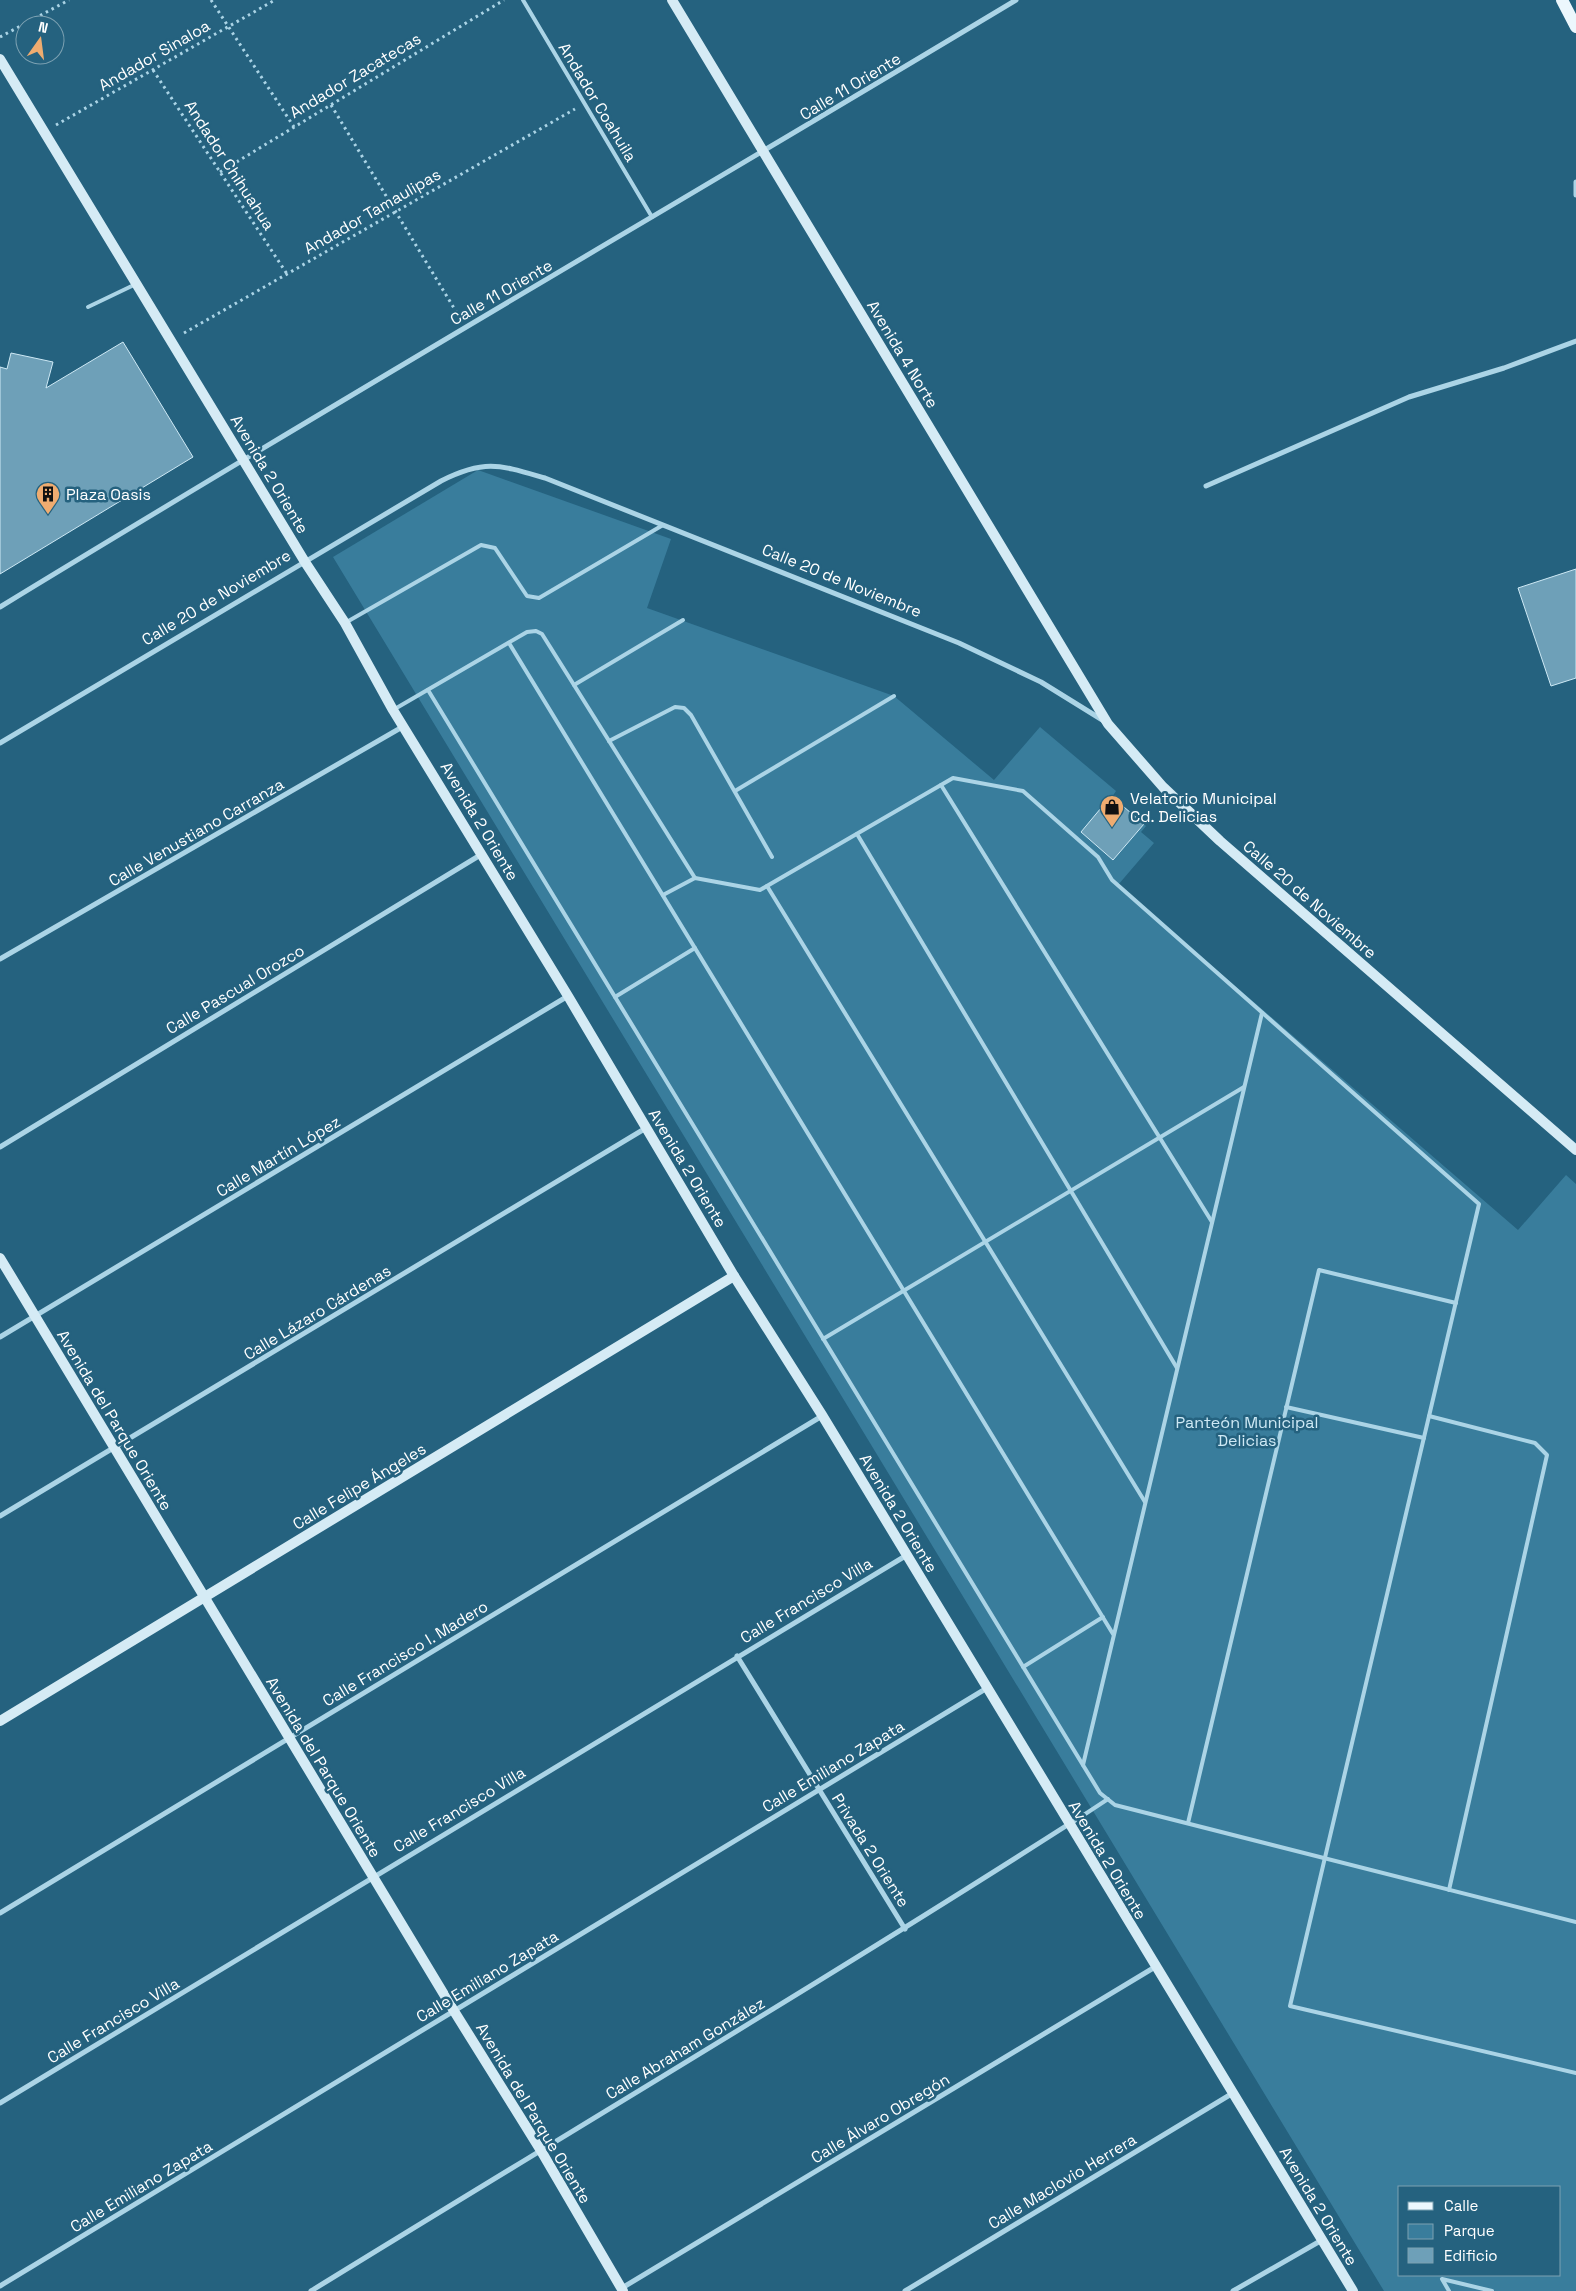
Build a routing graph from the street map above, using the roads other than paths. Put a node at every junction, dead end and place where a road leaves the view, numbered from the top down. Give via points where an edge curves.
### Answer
1 (523, 0) edge
2 (672, 0) edge
3 (1016, 0) edge
4 (1562, 0) edge
5 (1576, 27) edge
6 (0, 59) edge
7 (764, 152) junction
8 (1576, 182) edge
9 (1576, 195) edge
10 (652, 218) junction
11 (136, 284) junction
12 (88, 306) dead end
13 (1576, 341) edge
14 (242, 459) junction
15 (1206, 486) dead end
16 (662, 525) junction
17 (305, 562) junction
18 (0, 606) edge
19 (683, 620) dead end
20 (345, 623) junction
21 (509, 643) junction
22 (574, 684) junction
23 (428, 690) junction
24 (894, 696) dead end
25 (394, 710) junction
26 (1108, 724) junction
27 (404, 726) junction
28 (609, 741) junction
29 (0, 743) edge
30 (941, 785) junction
31 (735, 791) junction
32 (857, 834) junction
33 (482, 854) junction
34 (772, 857) dead end
35 (695, 878) junction
36 (766, 886) junction
37 (663, 895) junction
38 (695, 948) junction
39 (0, 959) edge
40 (568, 996) junction
41 (614, 997) junction
42 (1262, 1013) junction
43 (1244, 1087) junction
44 (646, 1128) junction
45 (1160, 1137) junction
46 (0, 1147) edge
47 (1576, 1150) edge
48 (1071, 1190) junction
49 (1212, 1222) junction
50 (985, 1242) junction
51 (0, 1258) edge
52 (734, 1276) junction
53 (904, 1290) junction
54 (1456, 1302) junction
55 (35, 1316) junction
56 (0, 1337) edge
57 (823, 1339) junction
58 (1177, 1368) junction
59 (1286, 1407) junction
60 (822, 1416) junction
61 (1429, 1416) junction
62 (1424, 1438) junction
63 (115, 1446) junction
64 (1145, 1502) junction
65 (0, 1516) edge
66 (907, 1555) junction
67 (204, 1598) junction
68 (1103, 1617) junction
69 (1113, 1634) junction
70 (737, 1656) junction
71 (1023, 1667) junction
72 (987, 1688) junction
73 (0, 1721) edge
74 (289, 1738) junction
75 (1083, 1765) junction
76 (818, 1789) junction
77 (1108, 1799) junction
78 (1070, 1824) junction
79 (1188, 1824) junction
80 (1325, 1858) junction
81 (372, 1877) junction
82 (1449, 1890) junction
83 (0, 1913) edge
84 (1576, 1922) edge
85 (905, 1929) junction
86 (1155, 1967) junction
87 (454, 2011) junction
88 (1576, 2073) edge
89 (1233, 2093) junction
90 (0, 2103) edge
91 (540, 2149) junction
92 (1322, 2240) junction
93 (0, 2286) edge
94 (620, 2290) edge
95 (311, 2291) edge
96 (905, 2291) edge
97 (1233, 2291) edge
98 (1353, 2291) edge
99 (1449, 2291) edge
100 (1492, 2291) edge

1 - 10 lane, Andador Coahuila
2 - 7 street, Avenida 4 Norte
3 - 7 street, Calle 11 Oriente
4 - 5 main road
6 - 11 street, Avenida 2 Oriente
7 - 10 street, Calle 11 Oriente
7 - 26 street, Avenida 4 Norte
8 - 9 street
10 - 14 street, Calle 11 Oriente
11 - 12 lane
11 - 14 street, Avenida 2 Oriente
13 - 15 street via 1504,368 1409,397
14 - 17 street, Avenida 2 Oriente
14 - 18 street, Calle 11 Oriente
16 - 17 street, Calle 20 de Noviembre via 545,478 490,465 475,466 441,481
16 - 20 lane via 539,598 527,596 495,548 481,545
16 - 26 street, Calle 20 de Noviembre via 959,643 1041,682
17 - 20 street, Avenida 2 Oriente
17 - 29 street, Calle 20 de Noviembre
19 - 22 lane
20 - 25 street, Avenida 2 Oriente
21 - 22 lane via 536,630 542,634
21 - 23 lane
21 - 37 lane
22 - 28 lane
23 - 25 lane
23 - 41 lane
24 - 31 lane
25 - 27 street, Avenida 2 Oriente
26 - 47 street, Calle 20 de Noviembre via 1163,787 1220,841
27 - 33 street, Avenida 2 Oriente
27 - 39 street, Calle Venustiano Carranza
28 - 31 lane via 674,706 684,708 691,714
28 - 35 lane
30 - 32 lane
30 - 42 lane via 953,778 1023,791 1098,857 1112,880
30 - 45 lane
31 - 34 lane
32 - 36 lane
32 - 48 lane
33 - 40 street, Avenida 2 Oriente
33 - 46 street, Calle Pascual Orozco
35 - 36 lane via 760,890
35 - 37 lane
36 - 50 lane
37 - 38 lane
38 - 41 lane
38 - 53 lane
40 - 44 street, Avenida 2 Oriente
40 - 55 street, Calle Martín López
41 - 57 lane
42 - 43 lane
42 - 54 lane via 1479,1204
43 - 45 lane
43 - 49 lane
44 - 52 street, Avenida 2 Oriente
44 - 63 street, Calle Lázaro Cárdenas
45 - 48 lane
45 - 49 lane
48 - 50 lane
48 - 58 lane
49 - 58 lane
50 - 53 lane
50 - 64 lane
51 - 55 street, Avenida del Parque Oriente
52 - 60 street, Avenida 2 Oriente
52 - 67 street, Calle Felipe Ángeles
53 - 57 lane
53 - 68 lane
54 - 59 lane via 1319,1270
54 - 61 lane
55 - 56 street, Calle Martín López
55 - 63 street, Avenida del Parque Oriente
57 - 71 lane
58 - 64 lane
59 - 62 lane
59 - 79 lane
60 - 66 street, Avenida 2 Oriente
60 - 74 street, Calle Francisco I. Madero
61 - 62 lane
61 - 82 lane via 1535,1443 1547,1455
62 - 80 lane
63 - 65 street, Calle Lázaro Cárdenas
63 - 67 street, Avenida del Parque Oriente
64 - 69 lane
66 - 70 street, Calle Francisco Villa
66 - 72 street, Avenida 2 Oriente
67 - 73 street, Calle Felipe Ángeles
67 - 74 street, Avenida del Parque Oriente
68 - 69 lane
68 - 71 lane
69 - 75 lane
70 - 76 street, Privada 2 Oriente
70 - 81 street, Calle Francisco Villa
71 - 75 lane
72 - 76 street, Calle Emiliano Zapata
72 - 78 street, Avenida 2 Oriente
74 - 81 street, Avenida del Parque Oriente
74 - 83 street, Calle Francisco I. Madero
75 - 77 lane via 1100,1793
76 - 85 street, Privada 2 Oriente
76 - 87 street, Calle Emiliano Zapata
77 - 78 lane
77 - 79 lane via 1115,1805
78 - 85 street, Calle Abraham González
78 - 86 street, Avenida 2 Oriente
79 - 80 lane
80 - 82 lane
80 - 88 lane via 1290,2006
81 - 87 street, Avenida del Parque Oriente
81 - 90 street, Calle Francisco Villa
82 - 84 lane
85 - 91 street, Calle Abraham González
86 - 89 street, Avenida 2 Oriente
86 - 94 street, Calle Álvaro Obregón
87 - 91 street, Avenida del Parque Oriente
87 - 93 street, Calle Emiliano Zapata
89 - 92 street, Avenida 2 Oriente
89 - 96 street, Calle Maclovio Herrera
91 - 94 street, Avenida del Parque Oriente
91 - 95 street, Calle Abraham González
92 - 97 street
92 - 98 street, Avenida 2 Oriente
99 - 100 lane via 1442,2279

